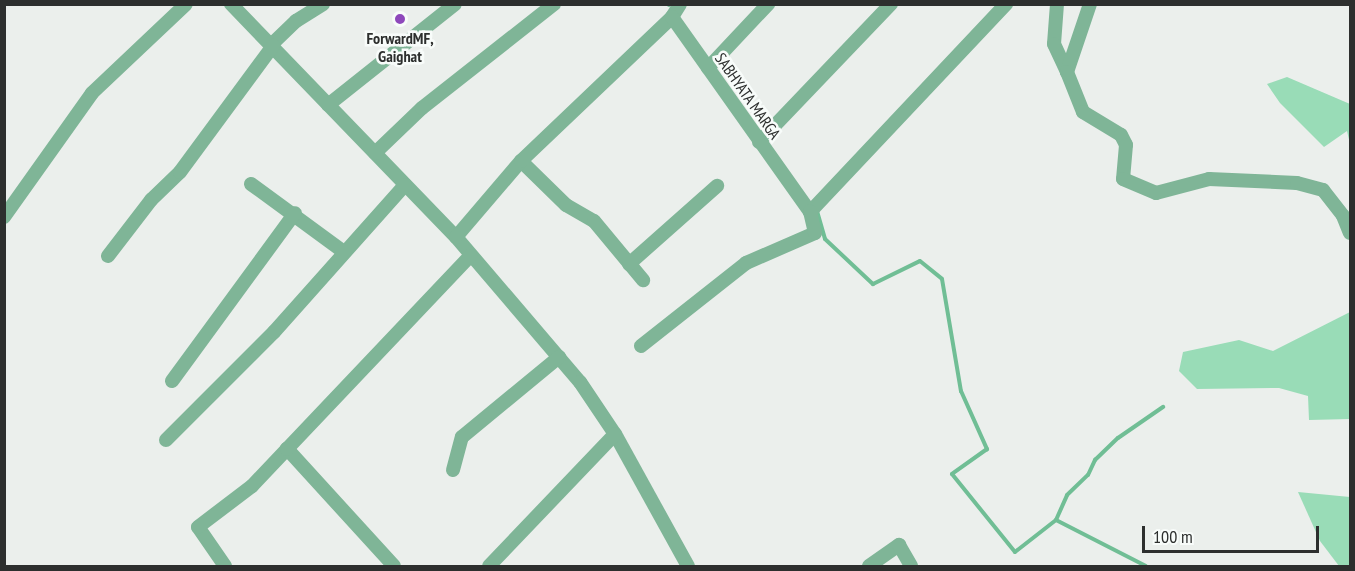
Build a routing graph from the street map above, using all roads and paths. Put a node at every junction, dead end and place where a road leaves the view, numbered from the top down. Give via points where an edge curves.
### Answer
1 (186, 4) edge
2 (231, 4) edge
3 (323, 4) edge
4 (455, 4) edge
5 (554, 4) edge
6 (680, 4) edge
7 (768, 4) edge
8 (891, 4) edge
9 (1006, 4) edge
10 (1057, 4) edge
11 (1090, 4) edge
12 (672, 17) junction
13 (272, 45) junction
14 (708, 68) junction
15 (1067, 72) junction
16 (328, 105) junction
17 (759, 142) junction
18 (375, 153) junction
19 (521, 161) junction
20 (251, 184) dead end
21 (405, 185) junction
22 (717, 186) dead end
23 (810, 212) junction
24 (295, 213) junction
25 (4, 217) edge
26 (1350, 233) edge
27 (456, 237) junction
28 (344, 252) junction
29 (108, 256) dead end
30 (470, 256) junction
31 (629, 264) junction
32 (643, 280) dead end
33 (641, 346) dead end
34 (559, 357) junction
35 (171, 381) dead end
36 (615, 434) junction
37 (166, 440) dead end
38 (287, 449) junction
39 (453, 470) dead end
40 (225, 567) edge
41 (394, 567) edge
42 (489, 567) edge
43 (688, 567) edge
44 (869, 567) edge
45 (911, 567) edge

1 - 25 street via 92,93
2 - 13 street
3 - 13 street via 296,21
4 - 16 street
5 - 18 street via 422,108
6 - 12 street
7 - 14 street
8 - 17 street
9 - 23 street
10 - 15 street via 1054,44
11 - 15 street
12 - 14 street, SABHYATA MARGA
12 - 19 street
13 - 16 street
13 - 29 street via 180,172 151,200
14 - 17 street, SABHYATA MARGA
15 - 26 street via 1083,112 1121,135 1126,145 1123,179 1156,194 1209,179 1297,183 1323,190 1343,216
16 - 18 street
17 - 23 street, SABHYATA MARGA
18 - 21 street
19 - 27 street
19 - 31 street via 566,205 594,221
20 - 24 street
21 - 27 street
21 - 28 street
22 - 31 street
23 - 33 street via 815,233 746,263
24 - 28 street
24 - 35 street
27 - 30 street
28 - 37 street via 274,332
30 - 34 street
30 - 38 street
31 - 32 street
34 - 36 street
34 - 39 street via 462,437
36 - 42 street
36 - 43 street
38 - 40 street via 252,486 198,527
38 - 41 street
44 - 45 street via 899,545

